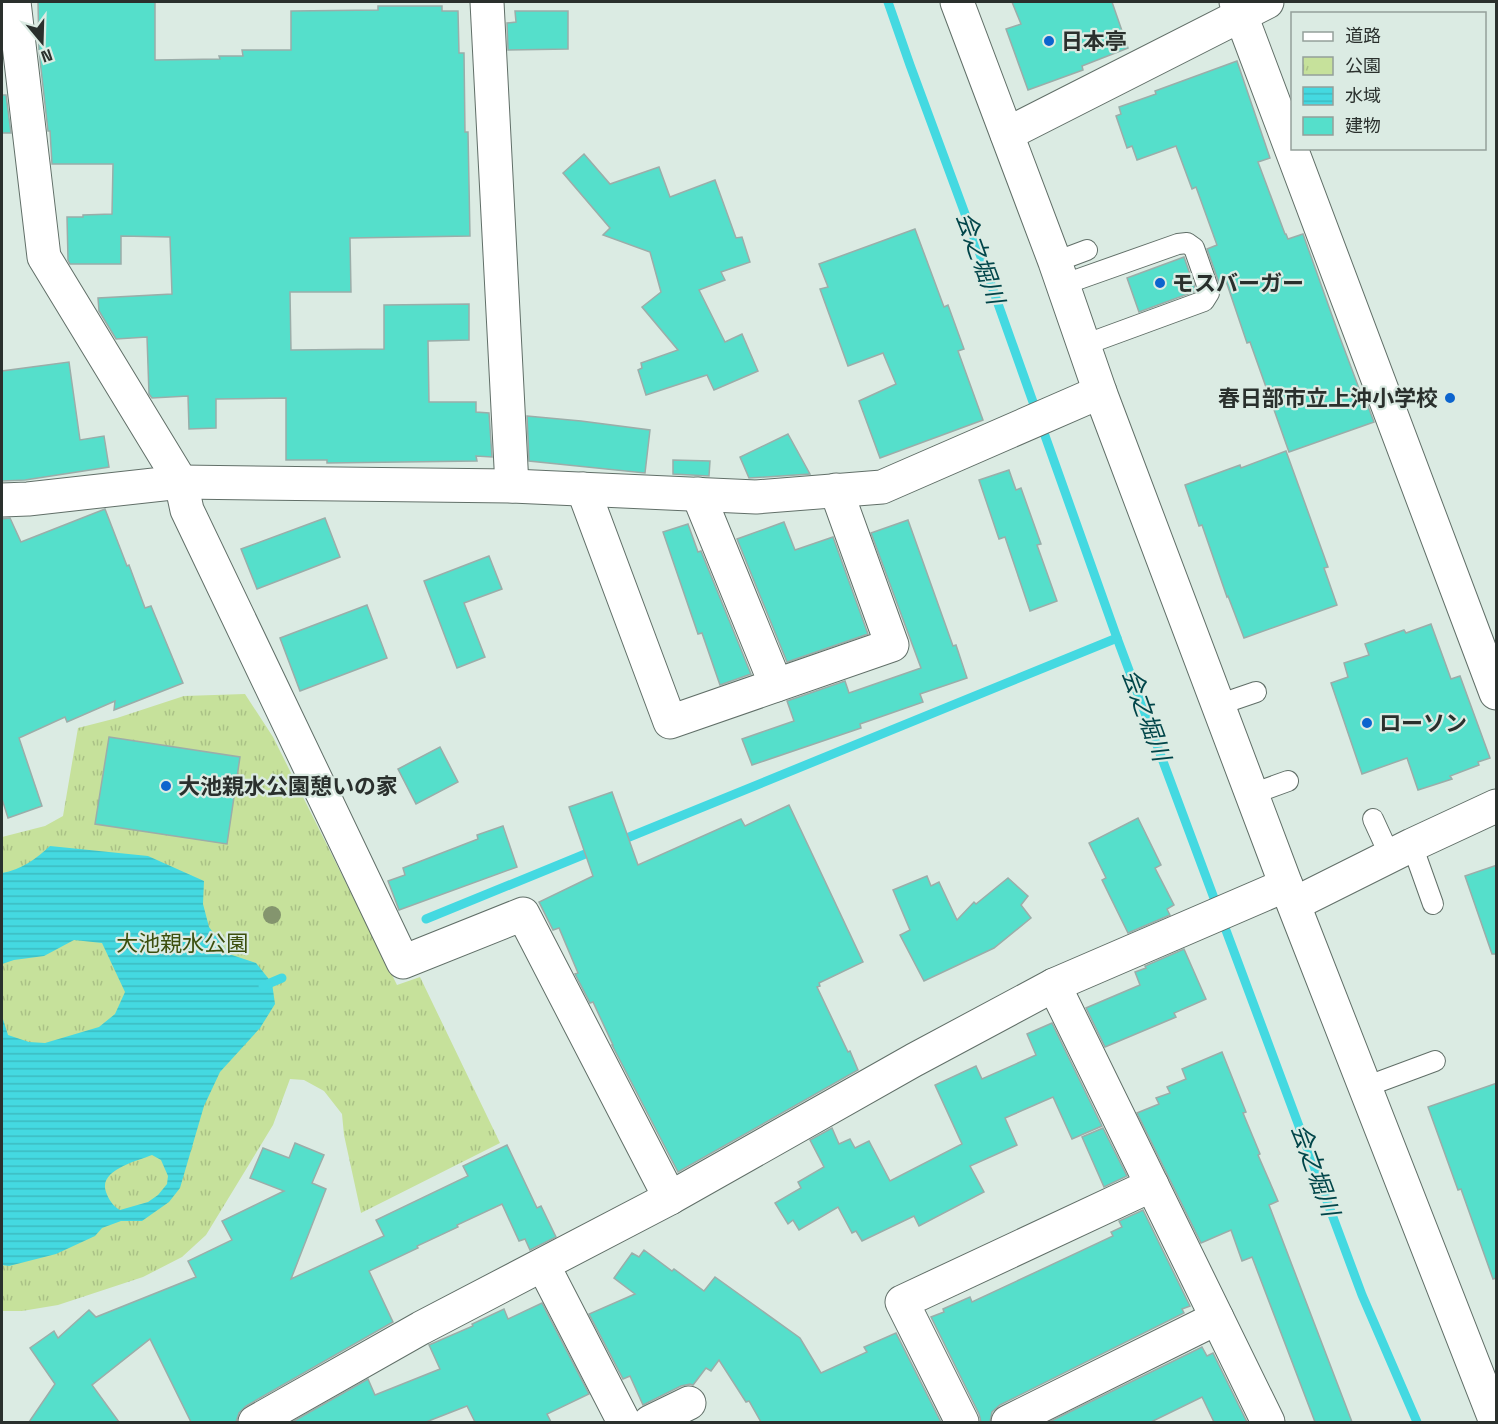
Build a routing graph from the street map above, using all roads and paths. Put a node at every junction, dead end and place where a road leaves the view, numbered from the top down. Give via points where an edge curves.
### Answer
1 (14, 2) edge
2 (487, 2) edge
3 (957, 2) edge
4 (1248, 6) edge
5 (1291, 125) edge
6 (1007, 134) junction
7 (1300, 150) edge
8 (1087, 250) dead end
9 (1059, 273) junction
10 (1084, 345) junction
11 (1101, 392) junction
12 (181, 482) junction
13 (512, 486) junction
14 (583, 489) junction
15 (836, 490) junction
16 (698, 494) junction
17 (2, 500) edge
18 (776, 685) junction
19 (1256, 692) dead end
20 (1497, 693) edge
21 (1218, 705) junction
22 (1288, 781) dead end
23 (1252, 794) junction
24 (1497, 806) edge
25 (1373, 819) dead end
26 (1401, 850) junction
27 (1290, 894) junction
28 (1433, 903) dead end
29 (1054, 985) junction
30 (1435, 1061) dead end
31 (1365, 1087) junction
32 (1152, 1185) junction
33 (670, 1198) junction
34 (543, 1264) junction
35 (1217, 1318) junction
36 (689, 1404) dead end
37 (255, 1422) edge
38 (624, 1422) edge
39 (650, 1422) edge
40 (962, 1422) edge
41 (1008, 1422) edge
42 (1268, 1422) edge
43 (1496, 1422) edge

1 - 12 street via 44,257
2 - 13 street
3 - 6 street
4 - 5 street
4 - 6 street
6 - 9 street
7 - 20 street
8 - 9 lane
9 - 10 street
9 - 10 lane via 1187,243 1194,248 1208,288 1204,301
10 - 11 street
11 - 15 street via 882,487
11 - 21 street
12 - 13 street
12 - 17 street
12 - 33 street via 187,510 403,962 523,914
13 - 14 street
14 - 16 street
14 - 18 street via 670,722
15 - 16 street via 756,496
15 - 18 street via 892,645
16 - 18 street
19 - 21 lane
21 - 23 street
22 - 23 lane
23 - 27 street
24 - 26 street
25 - 26 lane
26 - 27 street
26 - 28 lane
27 - 29 street via 1252,900
27 - 31 street
29 - 32 street
29 - 33 street
30 - 31 lane
31 - 43 street
32 - 35 street
32 - 40 street via 903,1302
33 - 34 street
34 - 37 street
34 - 38 street
35 - 41 street
35 - 42 street
36 - 39 street

